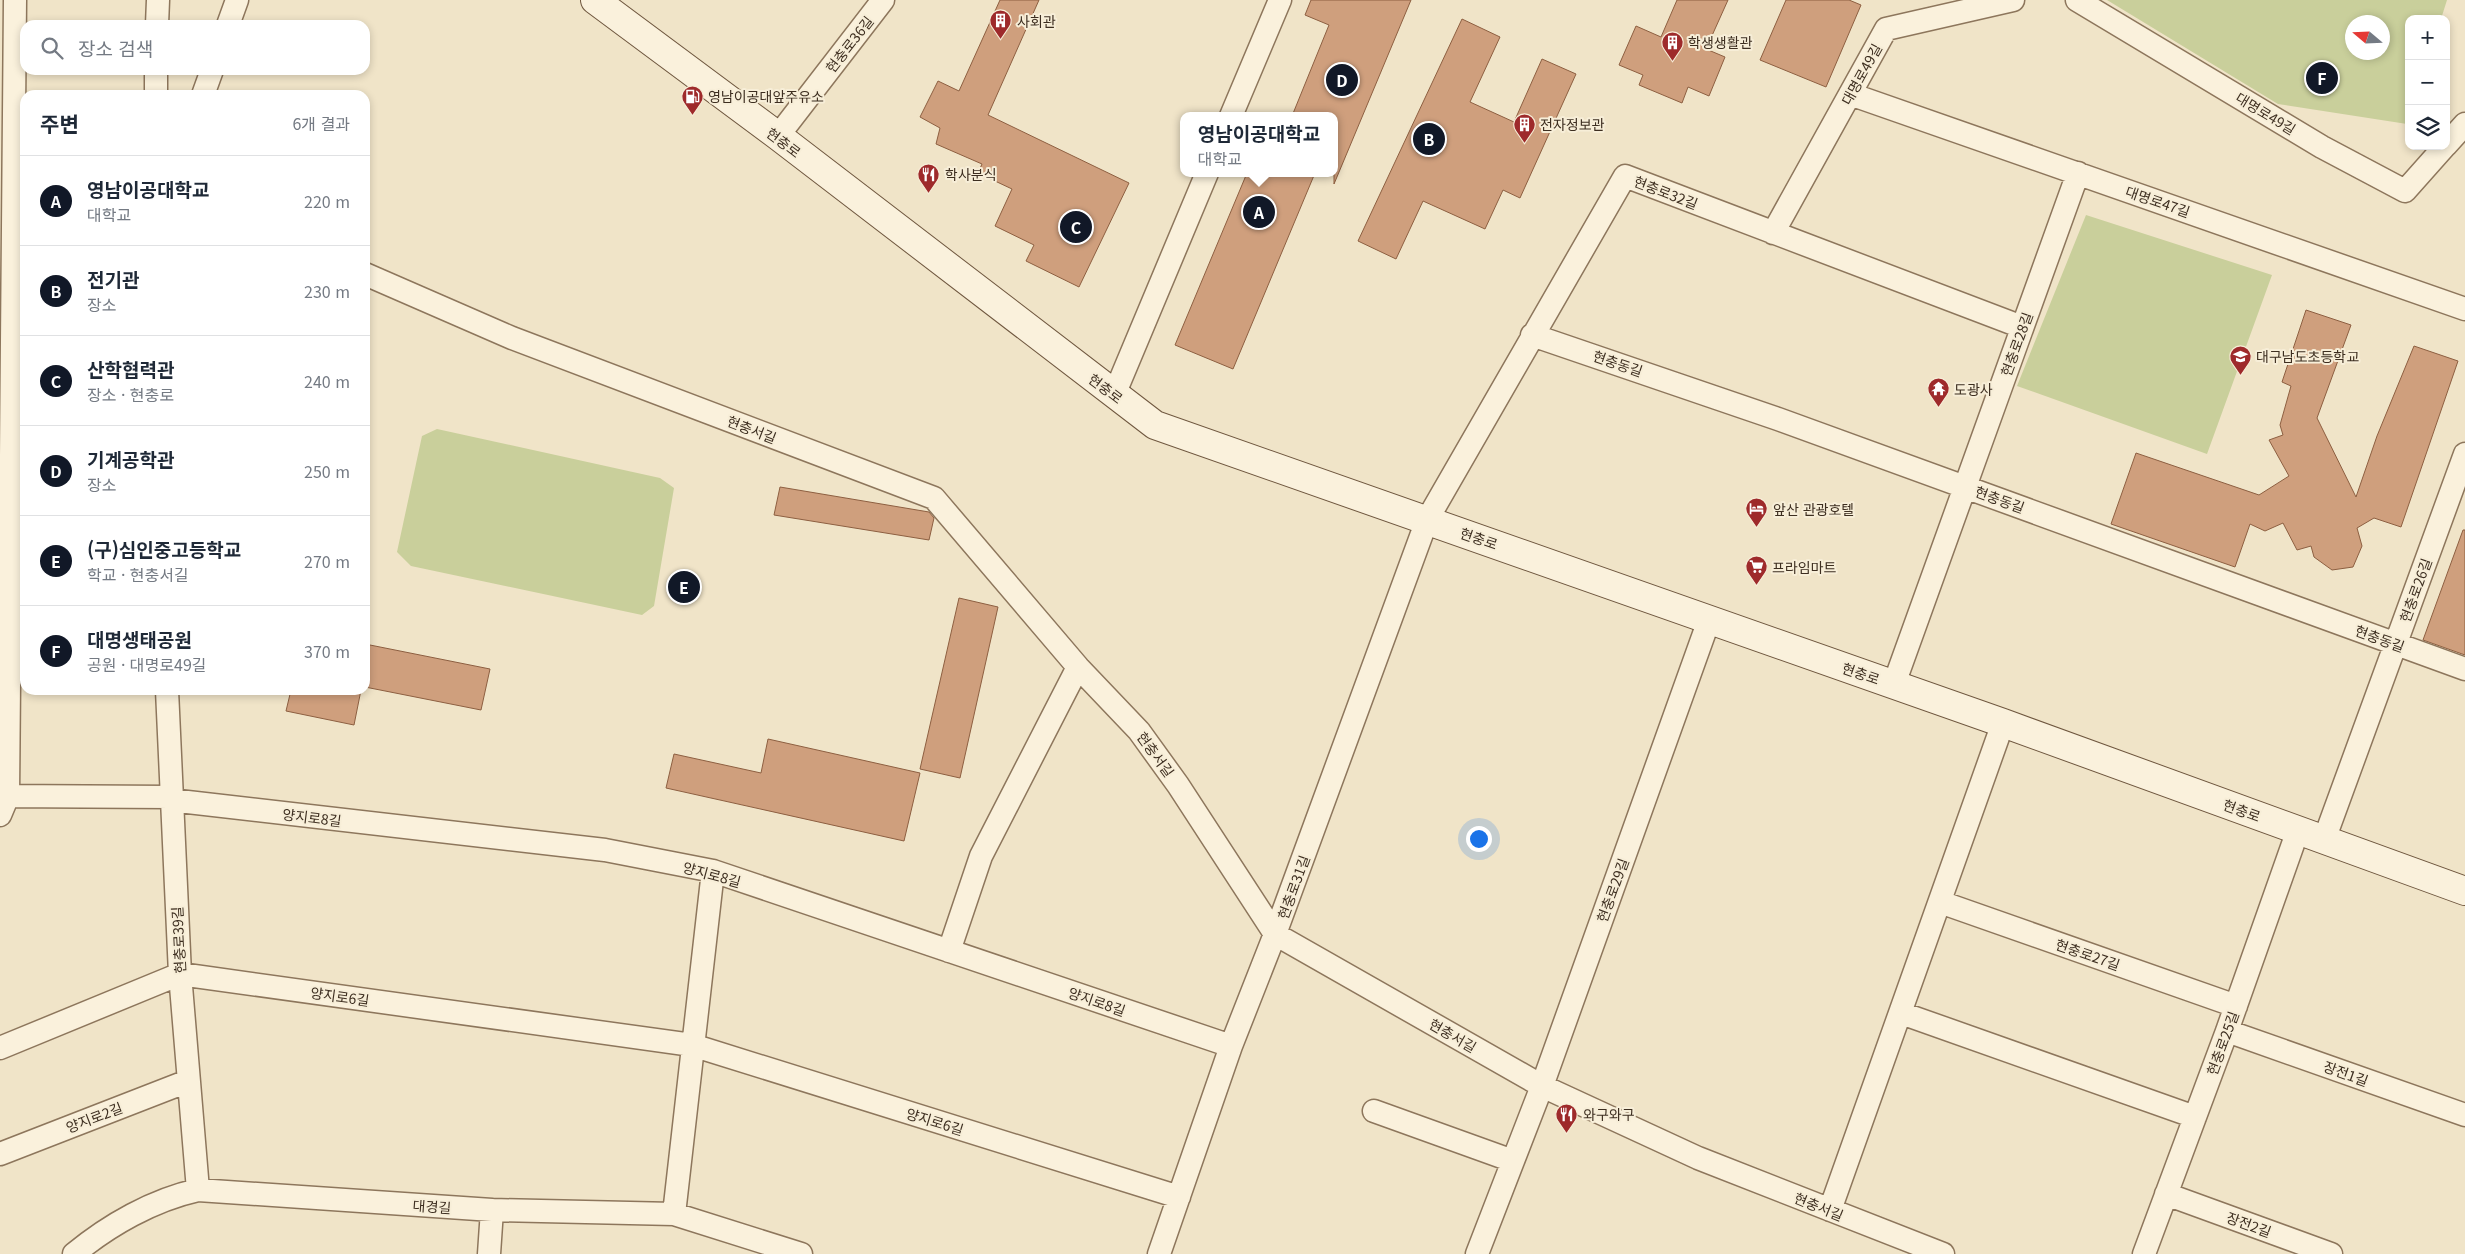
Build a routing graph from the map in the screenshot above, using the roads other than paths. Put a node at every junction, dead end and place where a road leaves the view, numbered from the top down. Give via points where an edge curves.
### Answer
1 (15, 0) edge
2 (158, 0) edge
3 (237, 0) edge
4 (595, 0) edge
5 (883, 0) edge
6 (1280, 0) edge
7 (2013, 0) edge
8 (2077, 0) edge
9 (157, 20) edge
10 (230, 20) edge
11 (156, 75) edge
12 (210, 75) edge
13 (156, 90) edge
14 (205, 90) edge
15 (1850, 94) junction
16 (1234, 112) edge
17 (2465, 124) edge
18 (778, 136) junction
19 (2450, 141) edge
20 (2442, 150) edge
21 (2078, 173) junction
22 (1205, 177) edge
23 (13, 224) edge
24 (1773, 233) junction
25 (370, 276) edge
26 (2465, 309) edge
27 (2022, 327) junction
28 (1532, 335) junction
29 (1114, 395) junction
30 (2465, 454) edge
31 (1964, 486) junction
32 (1427, 520) junction
33 (12, 583) edge
34 (1709, 620) junction
35 (2396, 644) junction
36 (1078, 667) junction
37 (2465, 669) edge
38 (1894, 684) junction
39 (167, 695) edge
40 (2003, 723) junction
41 (170, 799) junction
42 (3, 802) edge
43 (2298, 830) junction
44 (2324, 840) junction
45 (713, 871) junction
46 (2465, 890) edge
47 (1940, 902) junction
48 (1275, 934) junction
49 (950, 951) junction
50 (180, 974) junction
51 (2236, 1006) junction
52 (1901, 1013) junction
53 (2228, 1031) junction
54 (692, 1045) junction
55 (1232, 1046) junction
56 (0, 1048) edge
57 (188, 1081) junction
58 (1542, 1086) junction
59 (1374, 1111) dead end
60 (2465, 1116) edge
61 (2195, 1117) junction
62 (0, 1154) edge
63 (1513, 1161) junction
64 (198, 1190) junction
65 (2166, 1194) junction
66 (1179, 1197) junction
67 (492, 1210) junction
68 (1830, 1210) junction
69 (674, 1214) junction
70 (74, 1254) edge
71 (489, 1254) edge
72 (801, 1254) edge
73 (1159, 1254) edge
74 (1477, 1254) edge
75 (1943, 1254) edge
76 (2144, 1254) edge
77 (2331, 1254) edge

1 - 23 street
2 - 9 street
3 - 10 street
4 - 18 main road, 현충로
5 - 18 street, 현충로36길
6 - 16 street
7 - 15 street, 대명로49길 via 1886,29
8 - 20 street, 대명로49길 via 2322,147 2406,191
11 - 13 street
12 - 14 street
15 - 21 street, 대명로47길
15 - 24 street, 대명로49길
17 - 19 street, 대명로49길
18 - 29 main road, 현충로
21 - 26 street, 대명로47길
21 - 27 street, 현충로28길
22 - 29 street
23 - 33 street
24 - 27 street, 현충로32길
24 - 28 street, 현충로32길 via 1624,176
25 - 36 street, 현충서길 via 512,338 934,498
27 - 31 street, 현충로28길
28 - 31 street, 현충동길 via 1778,418
28 - 32 street, 현충로32길
29 - 32 main road, 현충로 via 1155,425
30 - 35 street, 현충로26길
31 - 35 street, 현충동길
31 - 38 street, 현충로28길
32 - 34 main road, 현충로
32 - 48 street, 현충로31길
33 - 42 street
34 - 38 main road, 현충로
34 - 58 street, 현충로29길
35 - 37 street, 현충동길
35 - 44 street, 현충로26길
36 - 48 street, 현충서길 via 1139,731 1178,784
36 - 49 street via 981,856
38 - 40 main road, 현충로
39 - 41 street, 현충로39길
40 - 43 main road, 현충로
40 - 47 street
41 - 42 street, 양지로8길
41 - 45 street, 양지로8길 via 605,850
41 - 50 street, 현충로39길
43 - 44 main road, 현충로
43 - 51 street, 현충로25길
44 - 46 main road, 현충로
45 - 49 street, 양지로8길
45 - 54 street
47 - 51 street, 현충로27길
47 - 52 street
48 - 55 street, 현충로31길
48 - 58 street, 현충서길
49 - 55 street, 양지로8길
50 - 54 street, 양지로6길
50 - 56 street
50 - 57 street, 현충로39길
51 - 53 street, 현충로25길
52 - 61 street
52 - 68 street
53 - 60 street, 장전1길
53 - 61 street, 현충로25길
54 - 66 street, 양지로6길
54 - 69 street
55 - 66 street, 현충로31길
57 - 62 street, 양지로2길
57 - 64 street, 현충로39길
58 - 63 street, 현충로29길
58 - 68 street, 현충서길 via 1698,1158
59 - 63 street
61 - 65 street, 현충로25길
63 - 74 street, 현충로29길
64 - 67 street, 대경길
64 - 70 street, 대경길 via 180,1194 135,1214 95,1237
65 - 76 street, 현충로25길
65 - 77 street, 장전2길
66 - 73 street, 현충로31길
67 - 69 street, 대경길
67 - 71 street
68 - 75 street, 현충서길
69 - 72 street, 대경길

